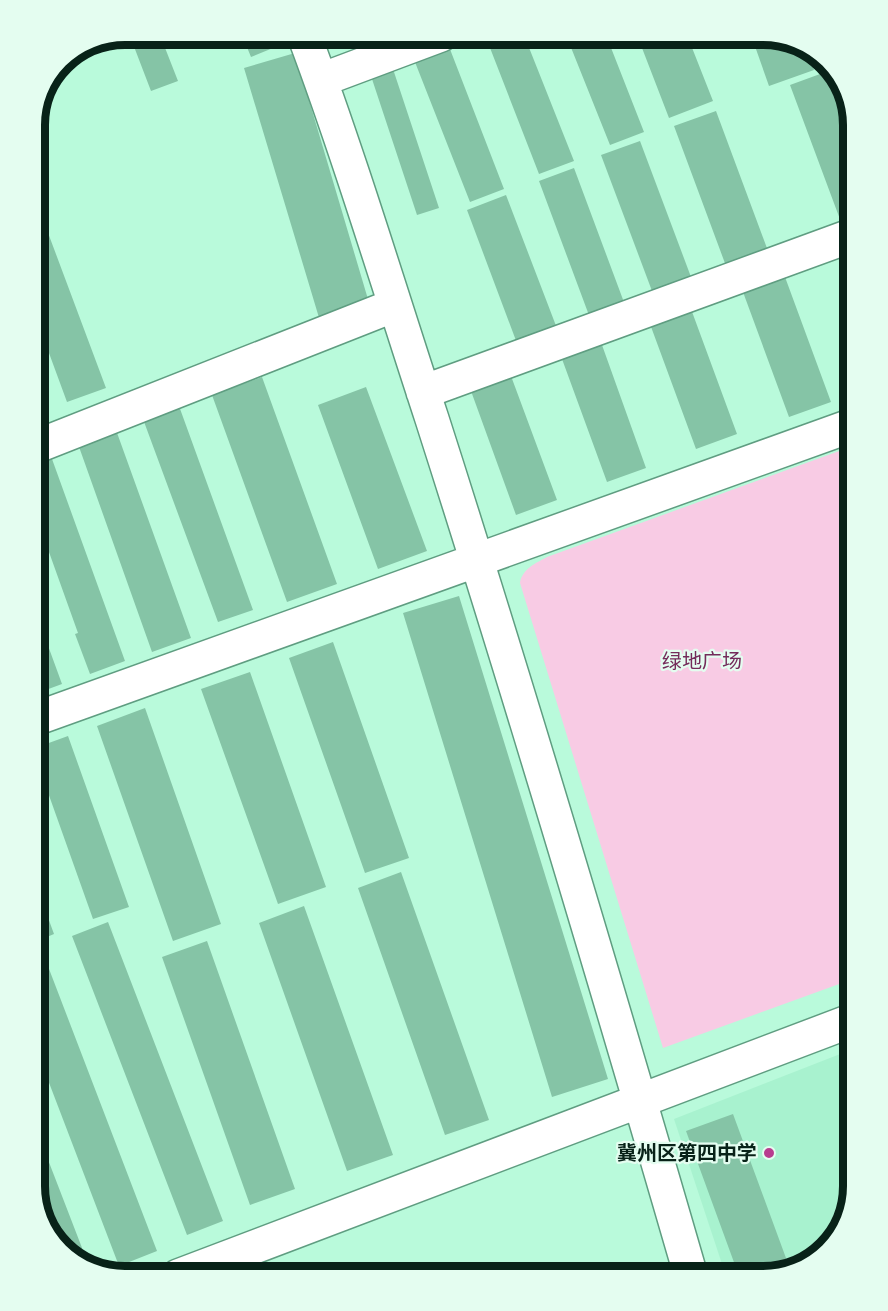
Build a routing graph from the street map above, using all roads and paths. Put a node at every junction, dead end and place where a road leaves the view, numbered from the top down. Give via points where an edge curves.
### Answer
1 (308, 45) edge
2 (414, 45) edge
3 (321, 80) junction
4 (843, 239) edge
5 (395, 304) junction
6 (423, 392) junction
7 (843, 428) edge
8 (45, 443) edge
9 (477, 561) junction
10 (45, 715) edge
11 (843, 1024) edge
12 (640, 1100) junction
13 (203, 1266) edge
14 (688, 1266) edge

1 - 3 street
2 - 3 street
3 - 5 street
4 - 6 street
5 - 6 street
5 - 8 street
6 - 9 street
7 - 9 street
9 - 10 street
9 - 12 street
11 - 12 street
12 - 13 street
12 - 14 street

